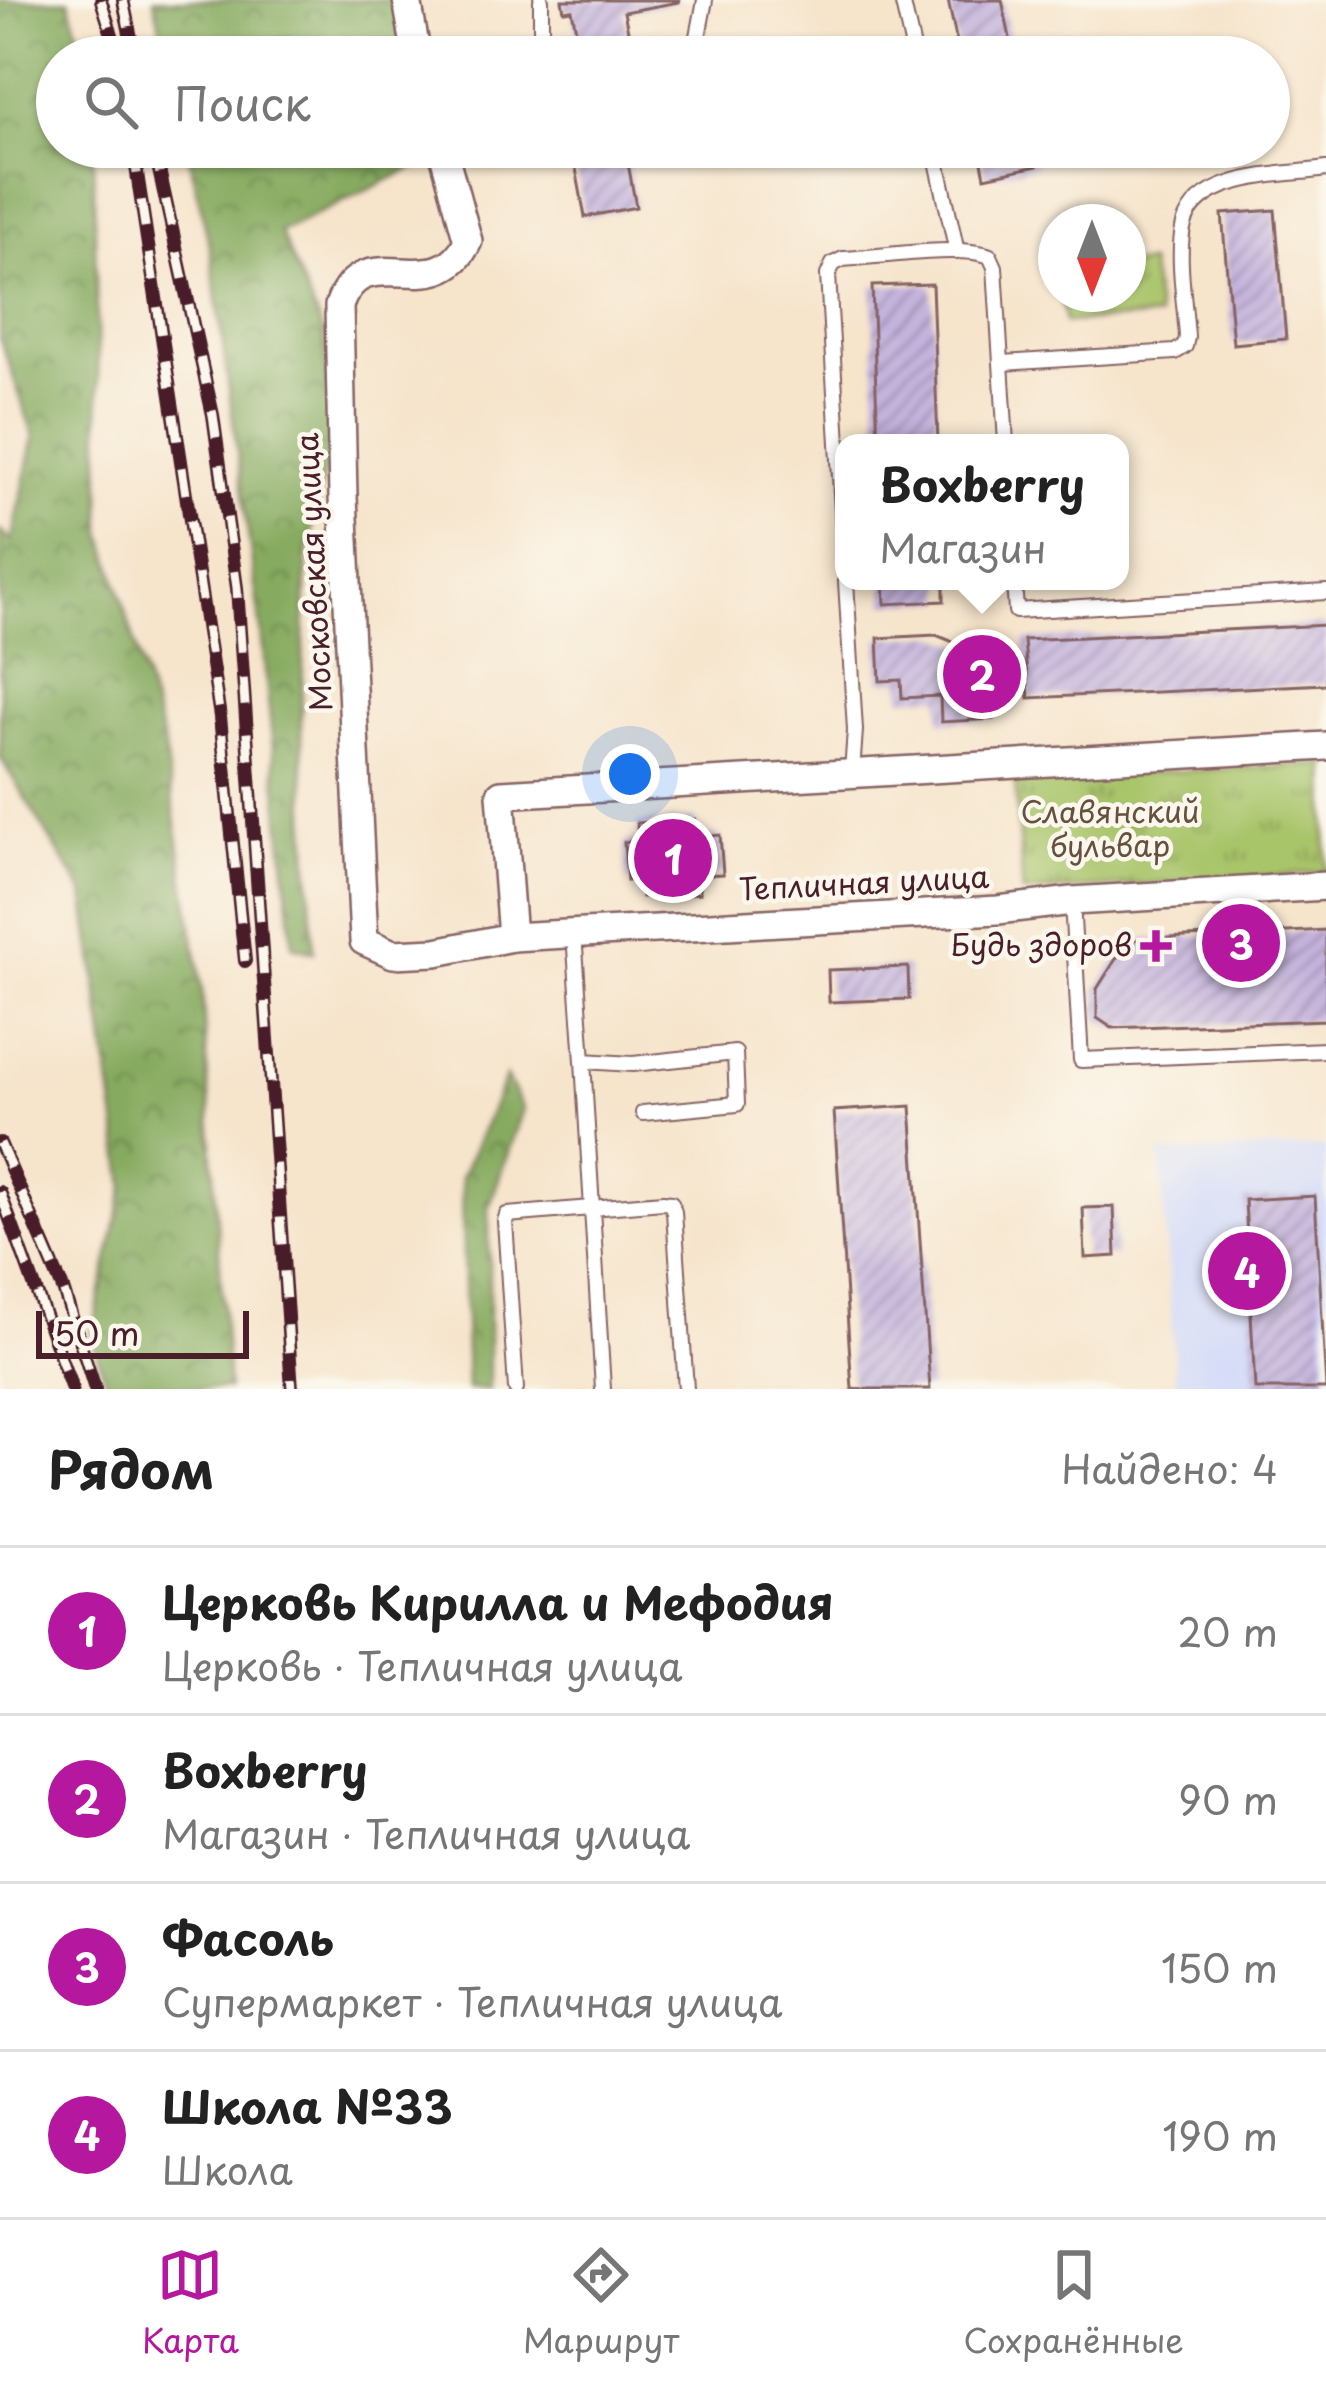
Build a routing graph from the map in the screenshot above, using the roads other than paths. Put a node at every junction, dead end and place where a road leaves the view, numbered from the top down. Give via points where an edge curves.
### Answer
1 (406, 0) edge
2 (541, 0) edge
3 (705, 0) edge
4 (902, 0) edge
5 (413, 36) edge
6 (541, 36) edge
7 (698, 36) edge
8 (910, 36) edge
9 (448, 168) edge
10 (939, 168) edge
11 (1326, 169) edge
12 (957, 252) junction
13 (1002, 363) junction
14 (837, 434) edge
15 (1006, 434) edge
16 (847, 590) edge
17 (1015, 590) edge
18 (1326, 592) edge
19 (1326, 746) edge
20 (852, 773) junction
21 (1326, 886) edge
22 (1072, 901) junction
23 (574, 934) junction
24 (512, 937) junction
25 (1326, 1050) edge
26 (583, 1061) junction
27 (643, 1113) dead end
28 (592, 1207) junction
29 (516, 1389) edge
30 (603, 1389) edge
31 (686, 1389) edge

1 - 5 street
2 - 6 lane
3 - 7 lane
4 - 8 lane
9 - 24 street, Московская улица via 467,241 459,260 440,271 360,275 338,307 364,941 393,953 436,952
10 - 12 lane
11 - 13 lane via 1221,185 1199,200 1183,226 1187,337 1175,352
12 - 13 lane via 990,256 995,267
12 - 14 lane via 833,264
13 - 15 lane
16 - 20 lane
17 - 18 lane via 1016,611
19 - 20 street
20 - 24 street via 501,794
21 - 22 street, Тепличная улица
22 - 23 street, Тепличная улица
22 - 25 lane via 1081,1060
23 - 24 street, Тепличная улица
23 - 26 lane
26 - 27 lane via 735,1053 737,1104
26 - 28 lane
28 - 29 lane via 507,1215
28 - 30 lane
28 - 31 lane via 670,1203

